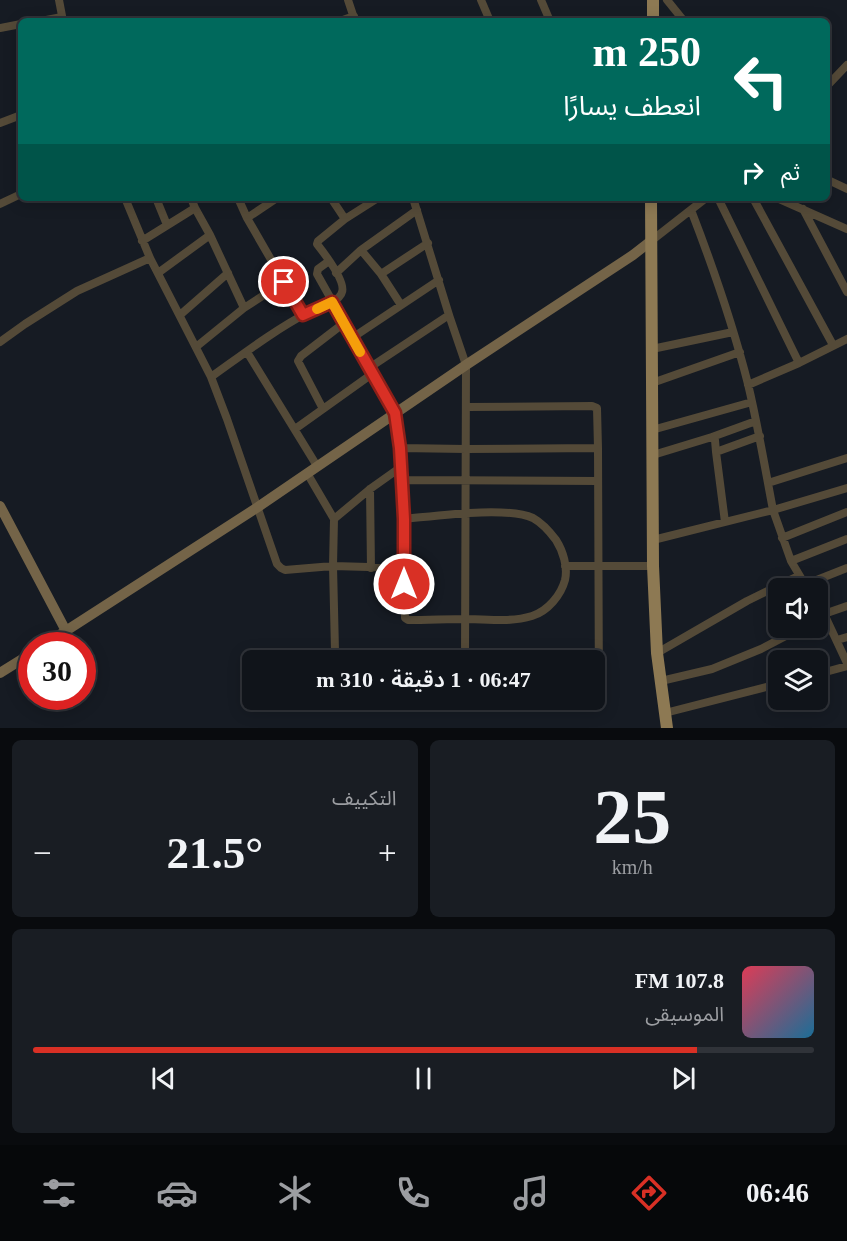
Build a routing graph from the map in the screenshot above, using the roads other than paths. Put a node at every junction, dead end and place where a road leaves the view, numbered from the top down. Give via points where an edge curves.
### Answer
1 (59, 0) edge
2 (348, 0) edge
3 (481, 0) edge
4 (541, 0) edge
5 (653, 0) edge
6 (667, 0) edge
7 (62, 18) edge
8 (354, 18) edge
9 (489, 18) edge
10 (549, 18) edge
11 (652, 18) edge
12 (682, 18) edge
13 (18, 25) edge
14 (0, 28) edge
15 (847, 65) edge
16 (830, 83) edge
17 (18, 116) edge
18 (0, 123) edge
19 (830, 181) edge
20 (847, 189) edge
21 (18, 195) edge
22 (126, 201) edge
23 (157, 201) edge
24 (192, 201) edge
25 (239, 201) edge
26 (272, 201) edge
27 (333, 201) edge
28 (370, 201) edge
29 (414, 201) edge
30 (651, 201) edge
31 (702, 201) edge
32 (719, 201) edge
33 (755, 201) edge
34 (784, 201) edge
35 (0, 204) edge
36 (195, 208) junction
37 (803, 209) junction
38 (417, 210) junction
39 (691, 210) junction
40 (247, 218) junction
41 (345, 219) junction
42 (167, 225) junction
43 (847, 230) edge
44 (210, 235) junction
45 (142, 241) junction
46 (651, 241) junction
47 (428, 243) junction
48 (361, 250) junction
49 (150, 258) junction
50 (329, 261) junction
51 (158, 273) junction
52 (228, 273) junction
53 (336, 273) junction
54 (381, 274) junction
55 (439, 279) junction
56 (284, 282) junction
57 (847, 292) edge
58 (332, 302) junction
59 (401, 305) junction
60 (244, 308) junction
61 (180, 315) junction
62 (303, 315) junction
63 (449, 315) junction
64 (344, 323) junction
65 (734, 332) junction
66 (352, 338) junction
67 (847, 339) edge
68 (0, 342) edge
69 (833, 345) junction
70 (196, 347) junction
71 (652, 348) junction
72 (247, 352) junction
73 (740, 352) junction
74 (799, 363) junction
75 (466, 365) junction
76 (371, 371) junction
77 (211, 377) junction
78 (652, 383) junction
79 (748, 385) junction
80 (752, 402) junction
81 (466, 407) junction
82 (323, 409) junction
83 (395, 413) junction
84 (756, 421) junction
85 (295, 429) junction
86 (652, 430) junction
87 (760, 436) junction
88 (711, 437) junction
89 (400, 448) junction
90 (598, 448) junction
91 (466, 449) junction
92 (716, 452) junction
93 (652, 455) junction
94 (847, 458) edge
95 (317, 466) junction
96 (401, 467) junction
97 (307, 473) junction
98 (402, 480) junction
99 (465, 481) junction
100 (598, 481) junction
101 (768, 483) junction
102 (847, 488) edge
103 (370, 489) junction
104 (0, 506) edge
105 (258, 507) junction
106 (773, 510) junction
107 (847, 512) edge
108 (466, 514) junction
109 (334, 519) junction
110 (404, 519) junction
111 (725, 522) junction
112 (782, 538) junction
113 (847, 539) edge
114 (653, 540) junction
115 (790, 561) junction
116 (598, 565) junction
117 (333, 566) junction
118 (565, 566) junction
119 (653, 566) junction
120 (371, 568) junction
121 (404, 568) junction
122 (847, 568) edge
123 (798, 576) joint
124 (824, 578) edge
125 (847, 606) edge
126 (828, 614) edge
127 (465, 619) junction
128 (828, 626) edge
129 (66, 631) joint
130 (847, 637) edge
131 (782, 638) edge
132 (837, 640) junction
133 (335, 650) edge
134 (465, 650) edge
135 (599, 650) edge
136 (657, 652) junction
137 (18, 662) edge
138 (847, 665) edge
139 (828, 671) edge
140 (0, 673) edge
141 (661, 681) junction
142 (768, 687) edge
143 (665, 713) junction
144 (667, 728) edge

1 - 7 street
2 - 8 street
3 - 9 street
4 - 10 street
5 - 11 main road
6 - 12 street
13 - 14 street
15 - 16 street
17 - 18 street
19 - 20 street
21 - 35 street
22 - 45 street
23 - 42 street
24 - 36 street
25 - 40 street
26 - 40 street
27 - 41 street
28 - 41 street
29 - 38 street
30 - 46 main road
31 - 39 street
32 - 74 street
33 - 69 street
34 - 37 street
36 - 42 street
36 - 44 street
37 - 43 street
37 - 57 street
38 - 47 street
38 - 48 street
39 - 46 street
39 - 65 street
40 - 56 street
41 - 50 street via 318,241
42 - 45 street
44 - 51 street
44 - 52 street
45 - 49 street
46 - 71 main road
46 - 75 street
47 - 54 street
47 - 55 street
48 - 53 street
48 - 54 street
49 - 51 street
49 - 68 street via 77,291
50 - 53 street
50 - 58 street via 316,272
51 - 61 street
52 - 60 street
52 - 61 street
53 - 58 street via 343,290
54 - 59 street
55 - 59 street
55 - 63 street
56 - 60 street
56 - 62 street
58 - 62 street
58 - 64 street
59 - 66 street
60 - 70 street
61 - 70 street
62 - 72 street
63 - 75 street
63 - 76 street
64 - 66 street
64 - 82 street via 298,361
65 - 71 street
65 - 73 street
66 - 76 street
67 - 69 street
69 - 74 street
70 - 77 street
71 - 78 main road
72 - 77 street
72 - 85 street
73 - 78 street
73 - 79 street
74 - 79 street
75 - 81 street
75 - 83 street
76 - 82 street
76 - 83 street
77 - 105 street
78 - 86 main road
79 - 80 street
80 - 84 street
80 - 86 street
81 - 90 street via 595,406
81 - 91 street
82 - 85 street
83 - 89 street
83 - 95 street
84 - 87 street
84 - 88 street
85 - 95 street
86 - 93 main road
87 - 92 street
87 - 101 street
88 - 92 street
88 - 93 street
89 - 91 street
89 - 96 street
90 - 91 street
90 - 100 street
91 - 99 street
92 - 111 street
93 - 114 main road
94 - 101 street
95 - 97 street
96 - 98 street
96 - 103 street
97 - 105 street
97 - 109 street
98 - 99 street
98 - 110 street
99 - 100 street
99 - 108 street
100 - 116 street
101 - 106 street
102 - 106 street
103 - 109 street
103 - 120 street
104 - 129 street
105 - 117 street via 274,558 281,568
105 - 129 street
106 - 111 street
106 - 112 street
107 - 112 street
108 - 110 street
108 - 118 street via 520,514 534,519 561,547
108 - 127 street
109 - 117 street
110 - 121 street
111 - 114 street
112 - 115 street
113 - 115 street
114 - 119 main road
115 - 123 street
116 - 118 street
116 - 119 street
116 - 135 street
117 - 120 street
117 - 133 street
118 - 127 street via 558,596 534,616
119 - 136 main road
120 - 121 street
121 - 127 street via 406,619
122 - 124 street
123 - 136 street
125 - 126 street
127 - 134 street
128 - 132 street
130 - 132 street
131 - 141 street via 712,669
132 - 138 street
136 - 141 main road
137 - 140 street
138 - 139 street
141 - 143 main road
142 - 143 street
143 - 144 main road

